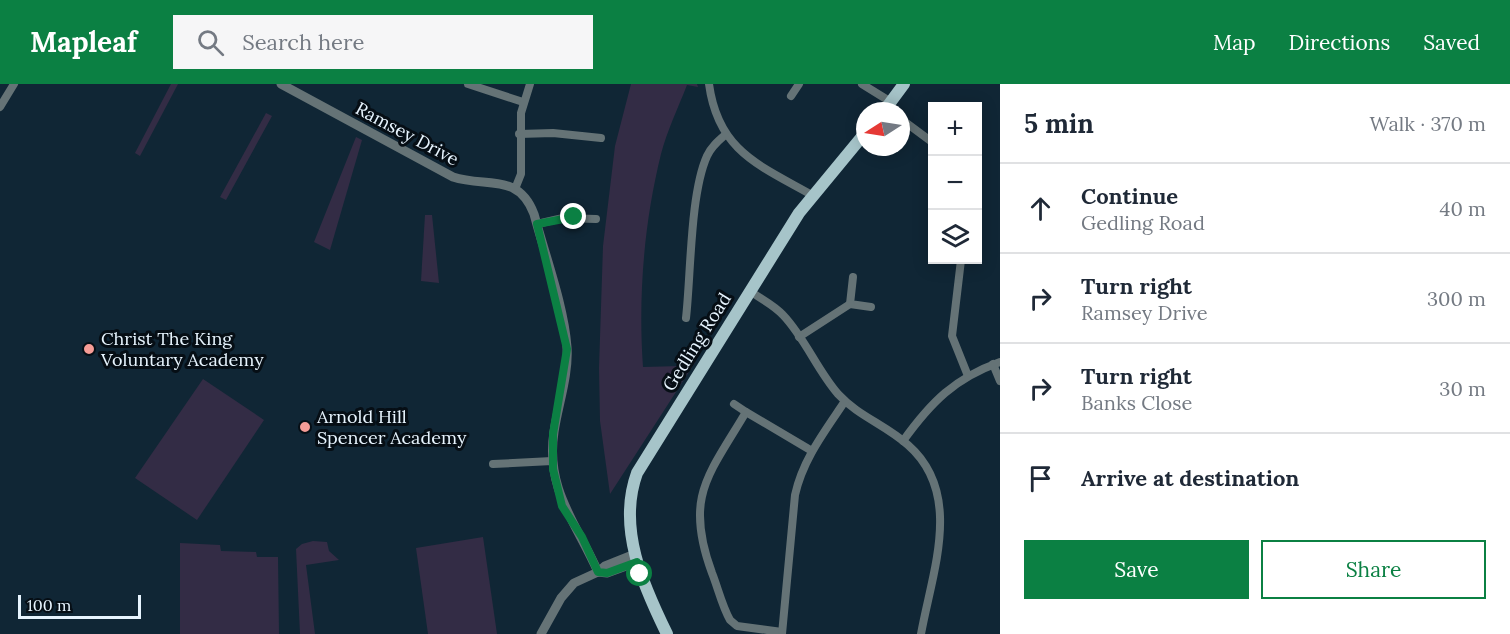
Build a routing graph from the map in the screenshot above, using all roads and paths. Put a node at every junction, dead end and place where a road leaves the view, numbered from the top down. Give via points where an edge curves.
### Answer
1 (14, 84) edge
2 (281, 84) edge
3 (468, 84) edge
4 (530, 84) edge
5 (709, 84) edge
6 (862, 84) edge
7 (904, 84) edge
8 (796, 85) edge
9 (791, 96) dead end
10 (523, 102) junction
11 (882, 102) edge
12 (893, 102) edge
13 (0, 107) edge
14 (910, 127) edge
15 (519, 134) junction
16 (725, 135) junction
17 (601, 138) dead end
18 (928, 139) edge
19 (856, 144) edge
20 (515, 189) junction
21 (812, 195) junction
22 (596, 219) dead end
23 (537, 224) junction
24 (961, 264) edge
25 (853, 277) dead end
26 (689, 290) junction
27 (700, 290) dead end
28 (750, 291) junction
29 (850, 304) junction
30 (871, 307) dead end
31 (686, 318) dead end
32 (799, 337) junction
33 (996, 363) edge
34 (968, 376) junction
35 (1000, 381) edge
36 (845, 401) junction
37 (735, 405) dead end
38 (746, 412) junction
39 (903, 441) junction
40 (812, 452) junction
41 (504, 453) dead end
42 (552, 461) junction
43 (504, 463) junction
44 (493, 464) dead end
45 (636, 558) junction
46 (598, 572) junction
47 (782, 633) edge
48 (541, 634) edge
49 (667, 634) edge
50 (921, 634) edge

1 - 13 street
2 - 20 street, Ramsey Drive via 453,177 500,183
3 - 10 street
4 - 10 street
5 - 16 street via 713,107
6 - 11 street
7 - 12 main road
8 - 9 street
10 - 15 street
14 - 18 street
15 - 17 street via 591,132
15 - 20 street via 521,174
16 - 21 street via 747,158
16 - 26 street via 710,150 704,167
19 - 21 main road, Gedling Road
20 - 23 street via 528,201
21 - 28 main road, Gedling Road
22 - 23 street via 585,213
23 - 42 street via 567,349
24 - 34 street via 952,339
25 - 29 street
26 - 27 street
26 - 31 street
28 - 32 street via 781,313
28 - 45 main road, Gedling Road via 637,473 630,503
29 - 30 street
29 - 32 street
32 - 36 street
33 - 34 street
33 - 35 street
34 - 39 street via 931,403
36 - 39 street
36 - 40 street
37 - 38 street
38 - 40 street
38 - 47 street via 705,481 699,524 730,620 737,626
39 - 50 street via 926,467 941,509
40 - 47 street via 795,495
41 - 43 street
42 - 43 street
42 - 46 street via 562,506
43 - 44 street
45 - 46 street via 607,573
45 - 49 main road, Gedling Road
46 - 48 street via 569,588

